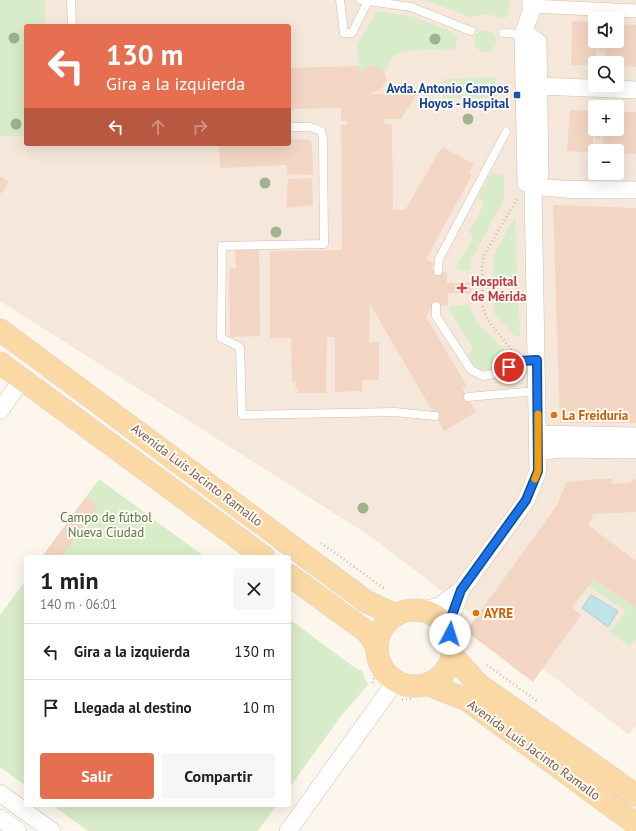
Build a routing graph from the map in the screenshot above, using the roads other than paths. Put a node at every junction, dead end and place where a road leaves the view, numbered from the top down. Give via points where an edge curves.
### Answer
1 (71, 0) edge
2 (340, 0) edge
3 (364, 0) edge
4 (531, 3) edge
5 (636, 11) edge
6 (72, 24) edge
7 (471, 31) dead end
8 (503, 33) dead end
9 (523, 34) junction
10 (539, 86) junction
11 (636, 90) edge
12 (291, 127) edge
13 (506, 132) dead end
14 (529, 184) junction
15 (636, 190) edge
16 (438, 271) dead end
17 (436, 306) dead end
18 (0, 330) edge
19 (537, 360) junction
20 (0, 363) edge
21 (22, 379) junction
22 (537, 391) junction
23 (468, 397) dead end
24 (0, 411) edge
25 (435, 416) dead end
26 (538, 434) junction
27 (636, 436) edge
28 (636, 450) edge
29 (539, 452) junction
30 (261, 555) edge
31 (291, 576) edge
32 (461, 590) junction
33 (422, 610) junction
34 (396, 615) junction
35 (451, 644) junction
36 (373, 653) junction
37 (398, 691) junction
38 (424, 691) junction
39 (0, 793) edge
40 (636, 795) edge
41 (0, 818) edge
42 (636, 824) edge
43 (18, 831) edge
44 (52, 831) edge
45 (288, 831) edge

1 - 6 lane
2 - 3 lane via 344,33 352,33
3 - 7 lane via 411,7
4 - 5 street
4 - 9 street via 531,12
8 - 9 lane
9 - 10 street via 538,42
9 - 14 street
10 - 11 street
10 - 14 street via 540,175
12 - 25 lane via 310,127 321,131 324,244 222,246 221,338 240,347 242,415 395,412
13 - 16 lane via 439,259
14 - 15 street
14 - 19 street
17 - 19 lane via 436,316 471,370 483,376 498,373 520,361
18 - 34 main road, Avenida Luis Jacinto Ramallo via 367,602
19 - 22 street
20 - 21 main road, Avenida Luis Jacinto Ramallo
21 - 24 street
21 - 30 main road, Avenida Luis Jacinto Ramallo
22 - 23 lane
22 - 26 street
26 - 27 street
26 - 29 street
28 - 29 street via 559,449
29 - 32 street via 538,471 526,500
31 - 36 main road via 367,632
32 - 33 street via 439,606
32 - 35 street via 452,615
33 - 34 main road
33 - 35 main road via 442,621
34 - 36 main road via 382,629
35 - 38 main road via 446,670
35 - 40 main road, Avenida Luis Jacinto Ramallo via 478,684
36 - 37 main road
37 - 38 main road via 415,686
37 - 45 street
38 - 42 main road, Avenida Luis Jacinto Ramallo via 466,700
39 - 44 street
41 - 43 street

